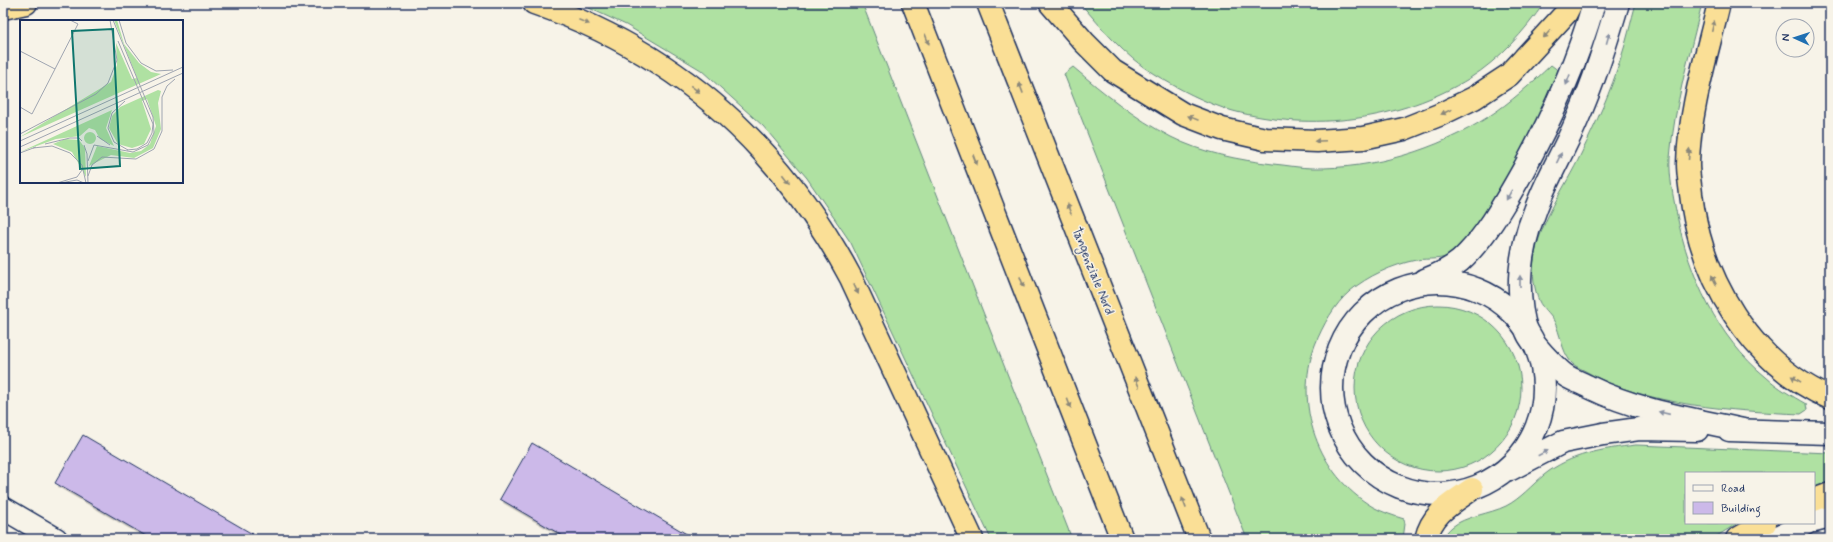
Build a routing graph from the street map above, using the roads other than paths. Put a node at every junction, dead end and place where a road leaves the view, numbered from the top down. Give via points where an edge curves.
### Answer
1 (26, 3) edge
2 (534, 3) edge
3 (913, 3) edge
4 (988, 3) edge
5 (1050, 3) edge
6 (1571, 3) edge
7 (1594, 3) edge
8 (1618, 3) edge
9 (1719, 3) edge
10 (3, 8) edge
11 (1416, 284) junction
12 (1528, 333) junction
13 (1830, 398) edge
14 (1743, 430) junction
15 (1830, 433) edge
16 (1496, 477) junction
17 (1472, 488) junction
18 (1830, 494) edge
19 (1815, 500) edge
20 (3, 508) edge
21 (1830, 517) edge
22 (1815, 521) edge
23 (1763, 524) edge
24 (1805, 524) edge
25 (56, 539) edge
26 (972, 539) edge
27 (1122, 539) edge
28 (1198, 539) edge
29 (1426, 539) edge
30 (1737, 539) edge
31 (1774, 539) edge

1 - 10 highway
2 -> 26 highway via 597,28 675,74 715,103 777,166 832,242 851,278
3 -> 27 highway
28 -> 4 highway, Tangenziale Nord
6 -> 5 highway via 1566,13 1509,75 1474,98 1404,129 1363,138 1317,141 1265,139 1222,129 1183,114 1113,71
7 -> 11 street via 1564,92 1504,205 1460,260 1445,272
12 -> 8 street via 1519,279 1526,241 1535,210 1578,120 1606,45
13 -> 9 highway via 1789,374 1743,328 1712,274 1701,243 1693,212 1688,165 1691,129
11 - 12 street via 1438,281 1459,283 1480,290 1499,300 1514,313
11 - 17 street via 1394,291 1375,303 1358,318 1345,337 1336,359 1332,382 1334,405 1340,427 1350,447 1365,465 1383,479 1404,488 1426,493 1450,494
14 -> 12 street via 1646,409 1607,396 1566,376 1547,358
12 - 16 street via 1539,359 1544,381 1542,409 1533,436 1517,459
14 - 15 street
16 -> 14 street via 1563,442 1603,434 1639,429
16 - 17 street
17 - 29 highway via 1444,508 1429,527
18 - 19 highway
20 - 25 street
21 - 22 street
23 - 30 highway
24 - 31 street

